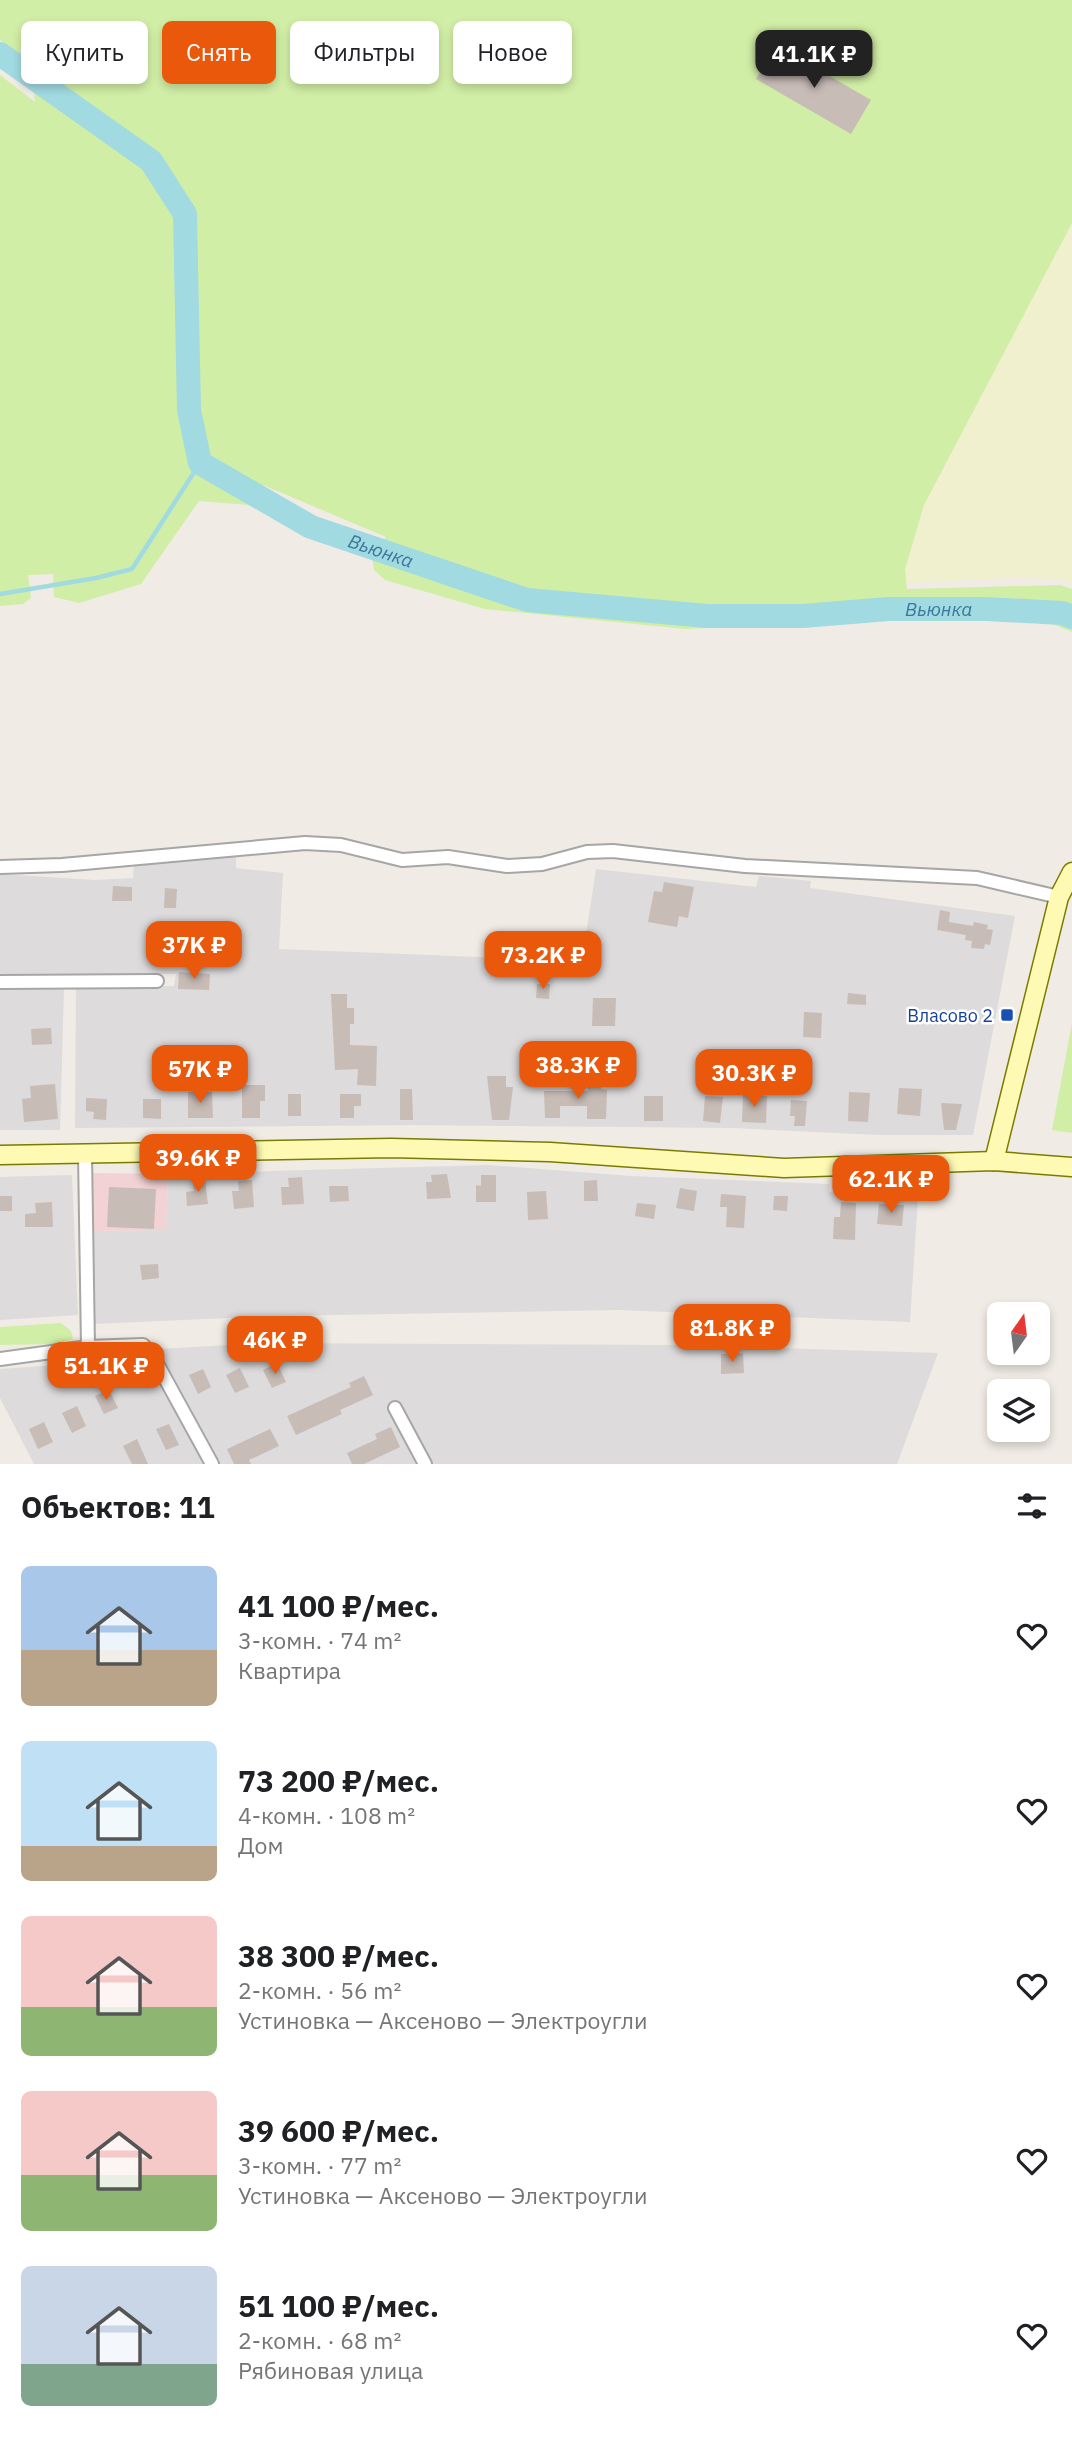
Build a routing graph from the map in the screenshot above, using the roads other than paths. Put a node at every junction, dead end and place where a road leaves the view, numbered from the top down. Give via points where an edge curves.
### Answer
1 (0, 867) edge
2 (1072, 872) edge
3 (1059, 897) junction
4 (157, 981) dead end
5 (0, 982) edge
6 (85, 1154) junction
7 (0, 1155) edge
8 (994, 1161) junction
9 (1072, 1167) edge
10 (88, 1347) junction
11 (0, 1359) edge
12 (395, 1408) dead end
13 (212, 1464) edge
14 (425, 1464) edge

1 - 3 street via 305,843 341,845 402,860 448,857 507,866 613,852 745,866 977,878
2 - 3 main road
3 - 8 main road
4 - 5 street
6 - 7 main road
6 - 8 main road via 391,1148 550,1152 784,1168
6 - 10 street
8 - 9 main road
10 - 11 street
10 - 13 street via 143,1345
12 - 14 street

